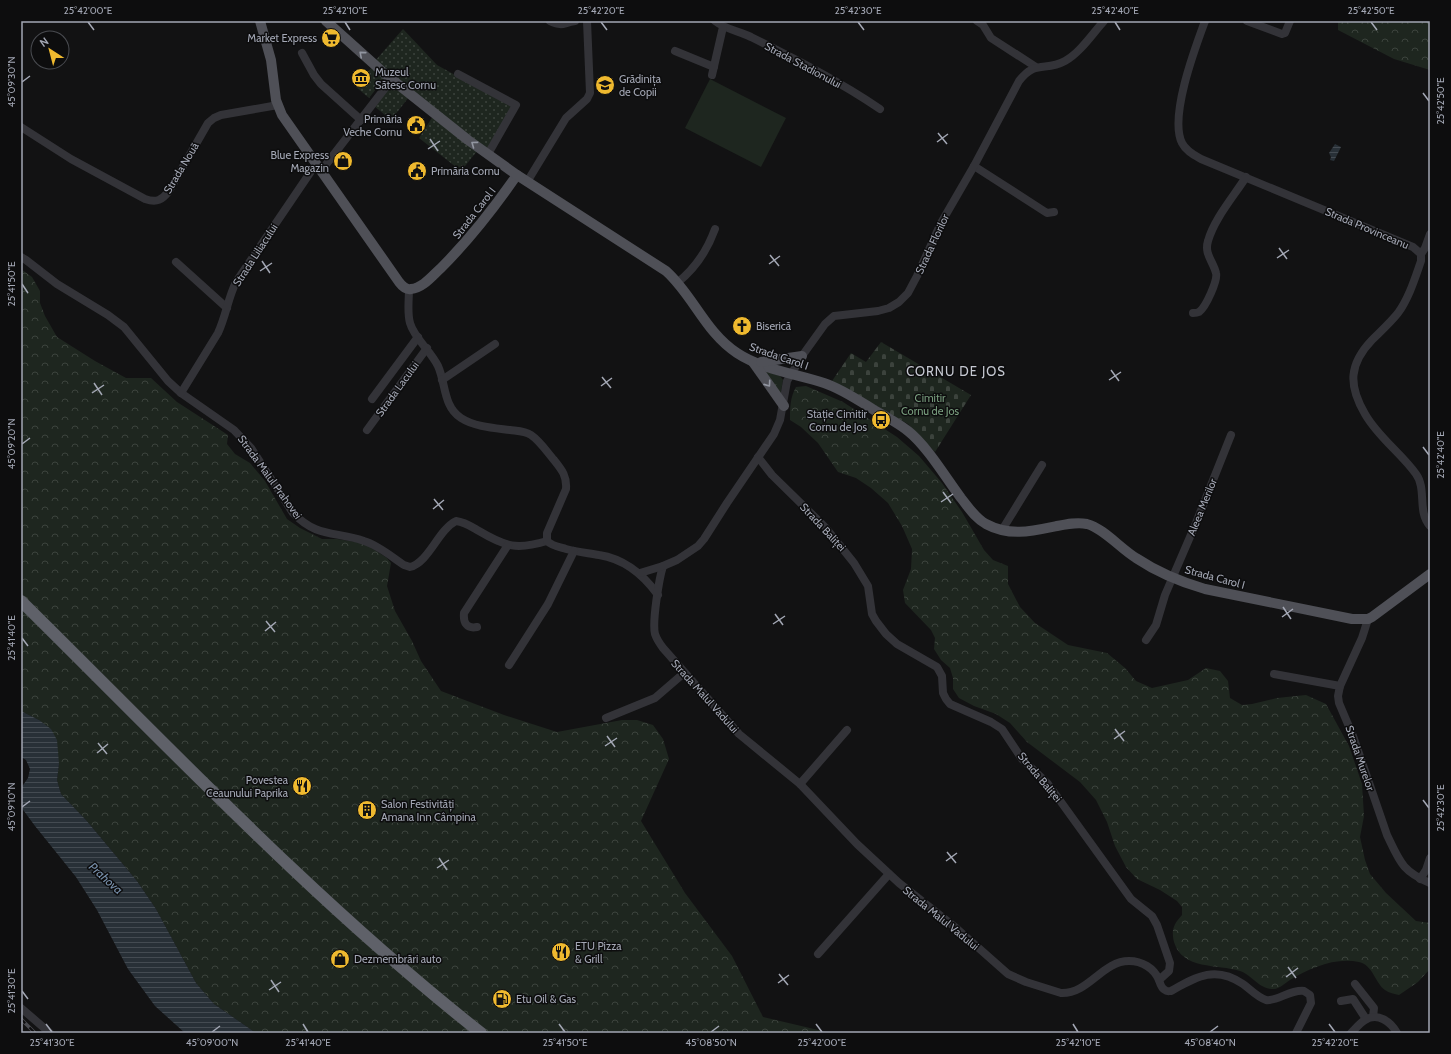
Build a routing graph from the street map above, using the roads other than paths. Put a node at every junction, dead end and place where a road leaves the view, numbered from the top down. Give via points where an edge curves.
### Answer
1 (260, 21) edge
2 (326, 21) edge
3 (550, 21) edge
4 (575, 21) edge
5 (587, 21) edge
6 (714, 21) edge
7 (977, 21) edge
8 (1104, 21) edge
9 (1205, 21) edge
10 (1247, 21) edge
11 (1290, 21) edge
12 (723, 27) junction
13 (675, 51) dead end
14 (302, 53) dead end
15 (1036, 67) junction
16 (458, 74) dead end
17 (392, 79) junction
18 (278, 105) junction
19 (880, 109) dead end
20 (361, 120) junction
21 (21, 127) edge
22 (488, 154) junction
23 (974, 166) junction
24 (319, 168) junction
25 (517, 175) junction
26 (1246, 178) junction
27 (528, 182) junction
28 (1054, 212) dead end
29 (715, 229) dead end
30 (1430, 234) edge
31 (1421, 254) junction
32 (21, 257) edge
33 (176, 262) dead end
34 (677, 283) junction
35 (409, 289) junction
36 (227, 308) junction
37 (1193, 313) dead end
38 (418, 337) junction
39 (495, 344) dead end
40 (427, 348) junction
41 (802, 356) junction
42 (752, 362) junction
43 (791, 374) junction
44 (442, 380) junction
45 (181, 393) junction
46 (372, 399) dead end
47 (784, 406) junction
48 (367, 430) dead end
49 (1231, 435) dead end
50 (758, 457) junction
51 (1042, 465) dead end
52 (1430, 526) edge
53 (1002, 530) junction
54 (547, 541) junction
55 (508, 545) junction
56 (574, 551) junction
57 (663, 566) junction
58 (640, 572) junction
59 (1430, 574) edge
60 (1173, 578) junction
61 (658, 595) junction
62 (21, 601) edge
63 (21, 611) edge
64 (1368, 619) junction
65 (477, 628) dead end
66 (1146, 640) dead end
67 (509, 664) dead end
68 (684, 673) junction
69 (1274, 674) dead end
70 (1340, 686) junction
71 (606, 718) dead end
72 (847, 730) dead end
73 (800, 784) junction
74 (1430, 858) edge
75 (889, 874) junction
76 (1420, 879) junction
77 (1430, 883) edge
78 (818, 954) dead end
79 (1159, 980) junction
80 (1355, 984) dead end
81 (1341, 1001) dead end
82 (21, 1008) edge
83 (1369, 1018) junction
84 (50, 1033) edge
85 (469, 1033) edge
86 (481, 1033) edge
87 (1296, 1033) edge
88 (1351, 1033) edge
89 (1397, 1033) edge

1 - 18 main road via 271,60
17 -> 2 main road
3 - 4 street via 559,25
5 - 27 street via 590,93 566,118
6 - 12 street, Strada Stadionului
7 - 15 street via 983,25 991,38
8 - 15 street via 1072,57 1059,64
9 - 26 street, Strada Provinceanu via 1183,91 1179,136 1183,145 1194,155
10 - 11 street via 1280,34 1285,32
12 - 13 street via 713,71
12 - 19 street, Strada Stadionului via 750,37 856,93
14 - 20 street via 321,84
15 - 23 street, Strada Florilor via 1024,74 1019,81
16 - 22 street via 516,105
17 - 20 street, Strada Liliacului
22 -> 17 main road
18 - 21 street, Strada Nouă via 214,118 208,123 169,191 157,201 146,199 71,159
18 - 24 main road via 286,121
20 - 24 street, Strada Liliacului
22 - 25 main road
23 - 28 street via 1047,213
23 - 41 street, Strada Florilor via 941,223 908,293 899,302 883,309 839,315 829,319
24 - 35 main road via 399,282
24 - 36 street, Strada Liliacului via 236,282
25 - 27 main road, Strada Carol I
25 - 35 main road, Strada Carol I via 464,245 428,280 418,287
26 - 31 street, Strada Provinceanu via 1413,247
26 - 37 street via 1208,240 1206,248 1216,272 1216,279 1205,304 1199,312
27 - 34 main road, Strada Carol I via 655,263
29 - 34 street via 710,244 693,270
30 - 31 street
31 - 52 street, Strada Provinceanu via 1421,261 1402,308 1362,352 1353,370 1353,380 1355,395 1365,415 1418,478 1424,515
32 - 45 street, Strada Malul Prahovei via 57,284 124,327
33 - 36 street
34 - 42 main road, Strada Carol I via 718,339
35 - 38 street, Strada Lacului via 409,320
36 - 45 street, Strada Liliacului via 218,332
38 - 40 street, Strada Lacului
38 - 46 street
39 - 44 street
40 - 44 street, Strada Lacului via 436,362
40 - 48 street, Strada Lacului
41 - 42 main road via 770,362
41 - 43 street, Strada Florilor
42 - 43 main road, Strada Carol I
42 -> 47 main road
43 - 47 street via 787,381
43 - 53 main road, Strada Carol I via 840,390 906,429 920,443 977,517 984,523
44 - 54 street, Strada Lacului via 447,401 460,417 482,426 531,435 565,475 566,489 547,533
45 - 55 street, Strada Malul Prahovei via 224,422 244,440 293,513 313,529 366,541 410,567 424,557 450,524 456,521
47 - 50 street via 777,428
49 - 60 street, Aleea Merilor
50 - 57 street via 704,539 690,552
50 - 79 street, Strada Baliței via 772,475 825,527 854,563 868,586 872,614 880,628 897,644 938,667 942,676 943,693 950,704 1002,729 1022,759 1048,784 1131,899 1152,916 1170,963 1169,971
51 - 53 street
53 - 60 main road, Strada Carol I via 1023,533 1074,524 1089,525 1102,531 1137,559
54 - 55 street, Strada Malul Prahovei via 534,545
54 - 56 street via 551,545
55 - 65 street via 464,613 466,625 469,628
56 - 58 street via 613,558
56 - 67 street via 548,604
57 - 58 street
57 - 61 street, Strada Malul Vadului
58 - 61 street
59 - 64 main road
60 - 64 main road, Strada Carol I via 1205,589 1352,619
60 - 66 street, Aleea Merilor via 1161,605 1156,625
61 - 68 street, Strada Malul Vadului via 655,634
62 - 86 highway via 308,884 393,960
63 - 85 highway via 258,847 383,960
64 - 70 street, Strada Murelor
68 - 71 street via 655,698
68 - 73 street, Strada Malul Vadului via 739,734
69 - 70 street
70 - 76 street, Strada Murelor via 1340,704 1388,835 1405,869
72 - 73 street
73 - 75 street, Strada Malul Vadului
74 - 76 street
75 - 78 street
75 - 79 street, Strada Malul Vadului via 1017,979 1061,992 1074,992 1114,965 1131,961 1149,967
76 - 77 street, Strada Murelor
79 - 87 street, Strada Malul Vadului via 1164,990 1171,991 1202,975 1221,975 1236,980 1259,997 1268,1000 1292,991 1304,991 1310,995 1311,1003
80 - 83 street via 1374,1008
81 - 83 street via 1353,999
82 - 84 street
83 - 88 street
83 - 89 street via 1385,1019

